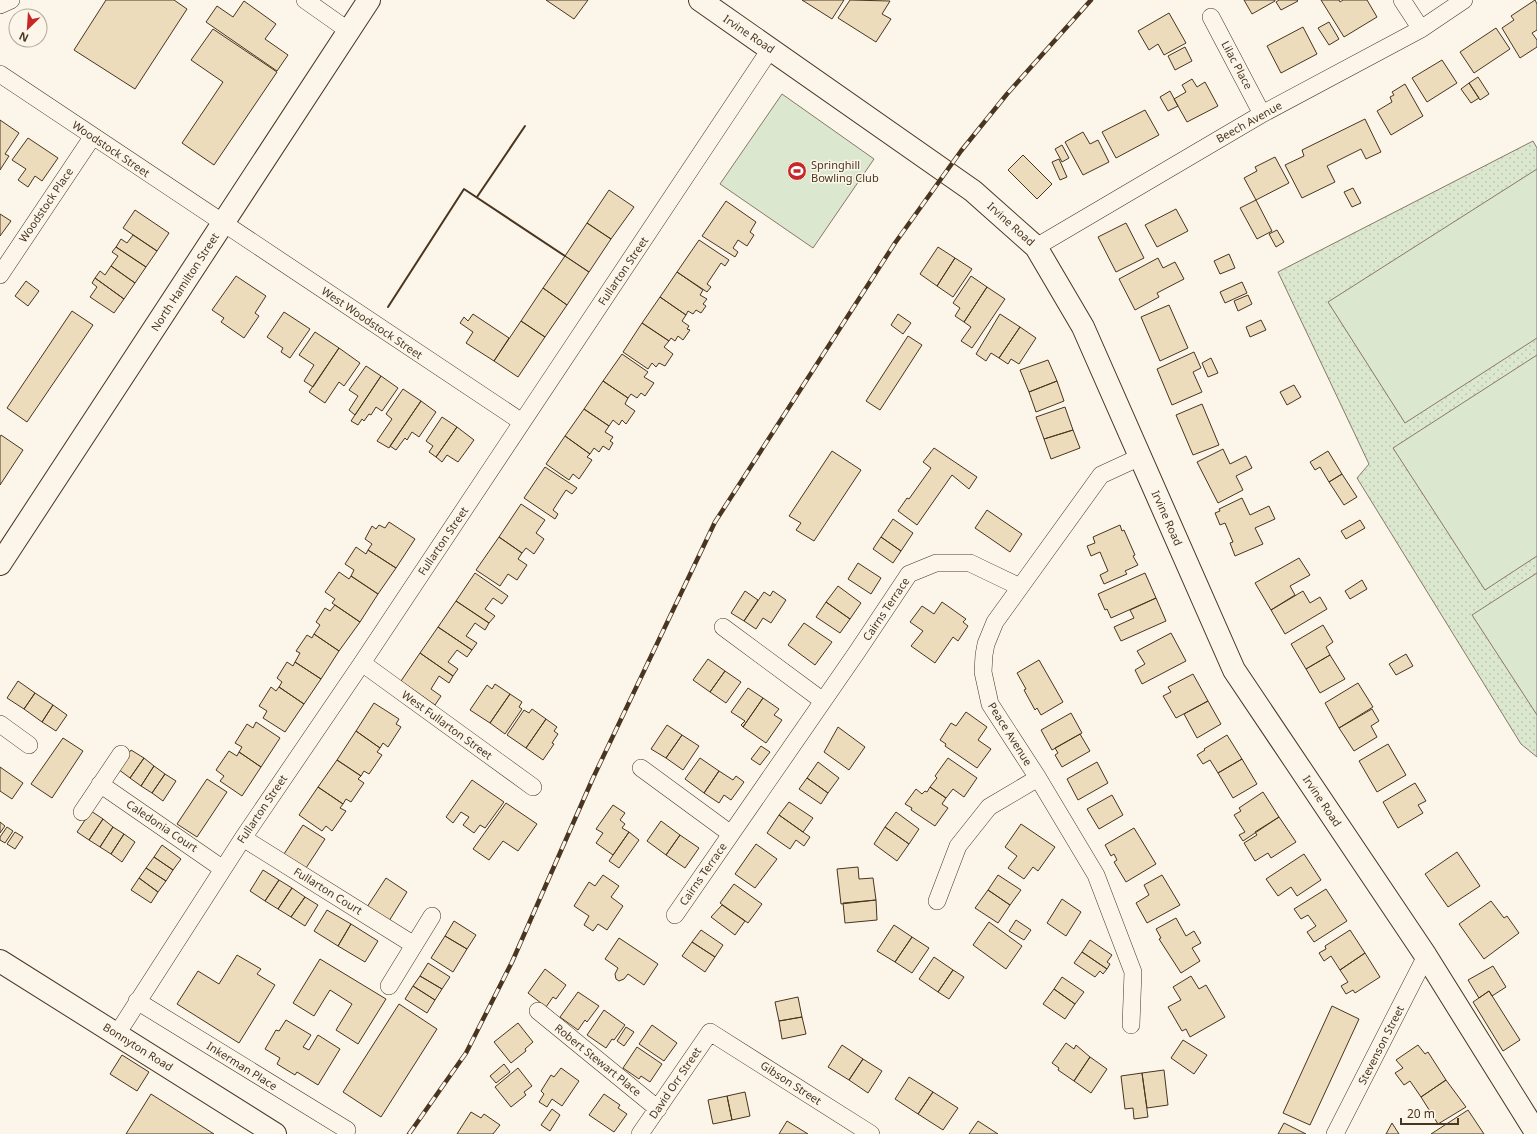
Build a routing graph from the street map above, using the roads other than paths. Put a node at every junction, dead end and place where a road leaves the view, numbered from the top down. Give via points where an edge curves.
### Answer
1 (11, 0) edge
2 (305, 0) edge
3 (369, 0) edge
4 (700, 0) edge
5 (1402, 0) edge
6 (1464, 0) edge
7 (0, 5) edge
8 (1211, 17) dead end
9 (1421, 29) junction
10 (349, 31) junction
11 (771, 48) junction
12 (0, 74) edge
13 (1262, 114) junction
14 (93, 136) junction
15 (223, 224) junction
16 (1036, 247) junction
17 (0, 275) edge
18 (522, 422) junction
19 (1140, 457) junction
20 (0, 564) edge
21 (1020, 587) junction
22 (723, 627) dead end
23 (362, 663) junction
24 (823, 701) junction
25 (0, 724) edge
26 (29, 745) dead end
27 (121, 754) dead end
28 (641, 768) dead end
29 (1038, 778) junction
30 (100, 784) junction
31 (533, 787) dead end
32 (82, 812) dead end
33 (731, 834) junction
34 (243, 838) junction
35 (223, 868) junction
36 (937, 901) dead end
37 (674, 915) dead end
38 (432, 916) dead end
39 (414, 945) junction
40 (1426, 956) junction
41 (0, 961) edge
42 (389, 986) dead end
43 (137, 1001) junction
44 (538, 1011) dead end
45 (1131, 1025) dead end
46 (710, 1032) joint
47 (117, 1034) junction
48 (658, 1109) junction
49 (347, 1130) dead end
50 (275, 1134) edge
51 (640, 1134) edge
52 (871, 1134) edge
53 (1335, 1134) edge
54 (1537, 1134) edge

1 - 7 street
2 - 10 street
3 - 10 main road, North Hamilton Street
4 - 11 main road, Irvine Road
5 - 9 street
6 - 9 street, Beech Avenue
8 - 13 street, Lilac Place
9 - 13 street, Beech Avenue
10 - 15 main road, North Hamilton Street
11 - 16 main road, Irvine Road via 973,191
11 - 18 street, Fullarton Street
12 - 14 street, Woodstock Street
13 - 16 street, Beech Avenue
14 - 15 street, Woodstock Street
14 - 17 street, Woodstock Place
15 - 18 street, West Woodstock Street
15 - 20 main road, North Hamilton Street
16 - 19 main road, Irvine Road via 1082,327
18 - 23 street, Fullarton Street
19 - 21 street, Peace Avenue via 1101,475
19 - 40 main road, Irvine Road via 1234,670
21 - 24 street, Cairns Terrace via 970,563 936,563 909,574
21 - 29 street, Peace Avenue via 990,633 984,655 983,672 990,704
22 - 24 street
23 - 31 street, West Fullarton Street
23 - 34 street, Fullarton Street
24 - 33 street, Cairns Terrace
25 - 26 street
27 - 30 street
28 - 33 street, Cairns Terrace
29 - 36 street via 989,807 958,846
29 - 45 street, Peace Avenue via 1096,875 1133,972
30 - 32 street
30 - 35 street, Caledonia Court
33 - 37 street, Cairns Terrace
34 - 35 street, Fullarton Street
34 - 39 street, Fullarton Court
35 - 43 street, Fullarton Street
38 - 39 street
39 - 42 street
40 - 53 street, Stevenson Street
40 - 54 main road, Irvine Road
41 - 47 main road, Bonnyton Road
43 - 47 street, Fullarton Street
43 - 49 street, Inkerman Place
44 - 48 street, Robert Stewart Place
46 - 48 street, David Orr Street
46 - 52 street, Gibson Street
47 - 50 main road, Bonnyton Road
48 - 51 street, David Orr Street

